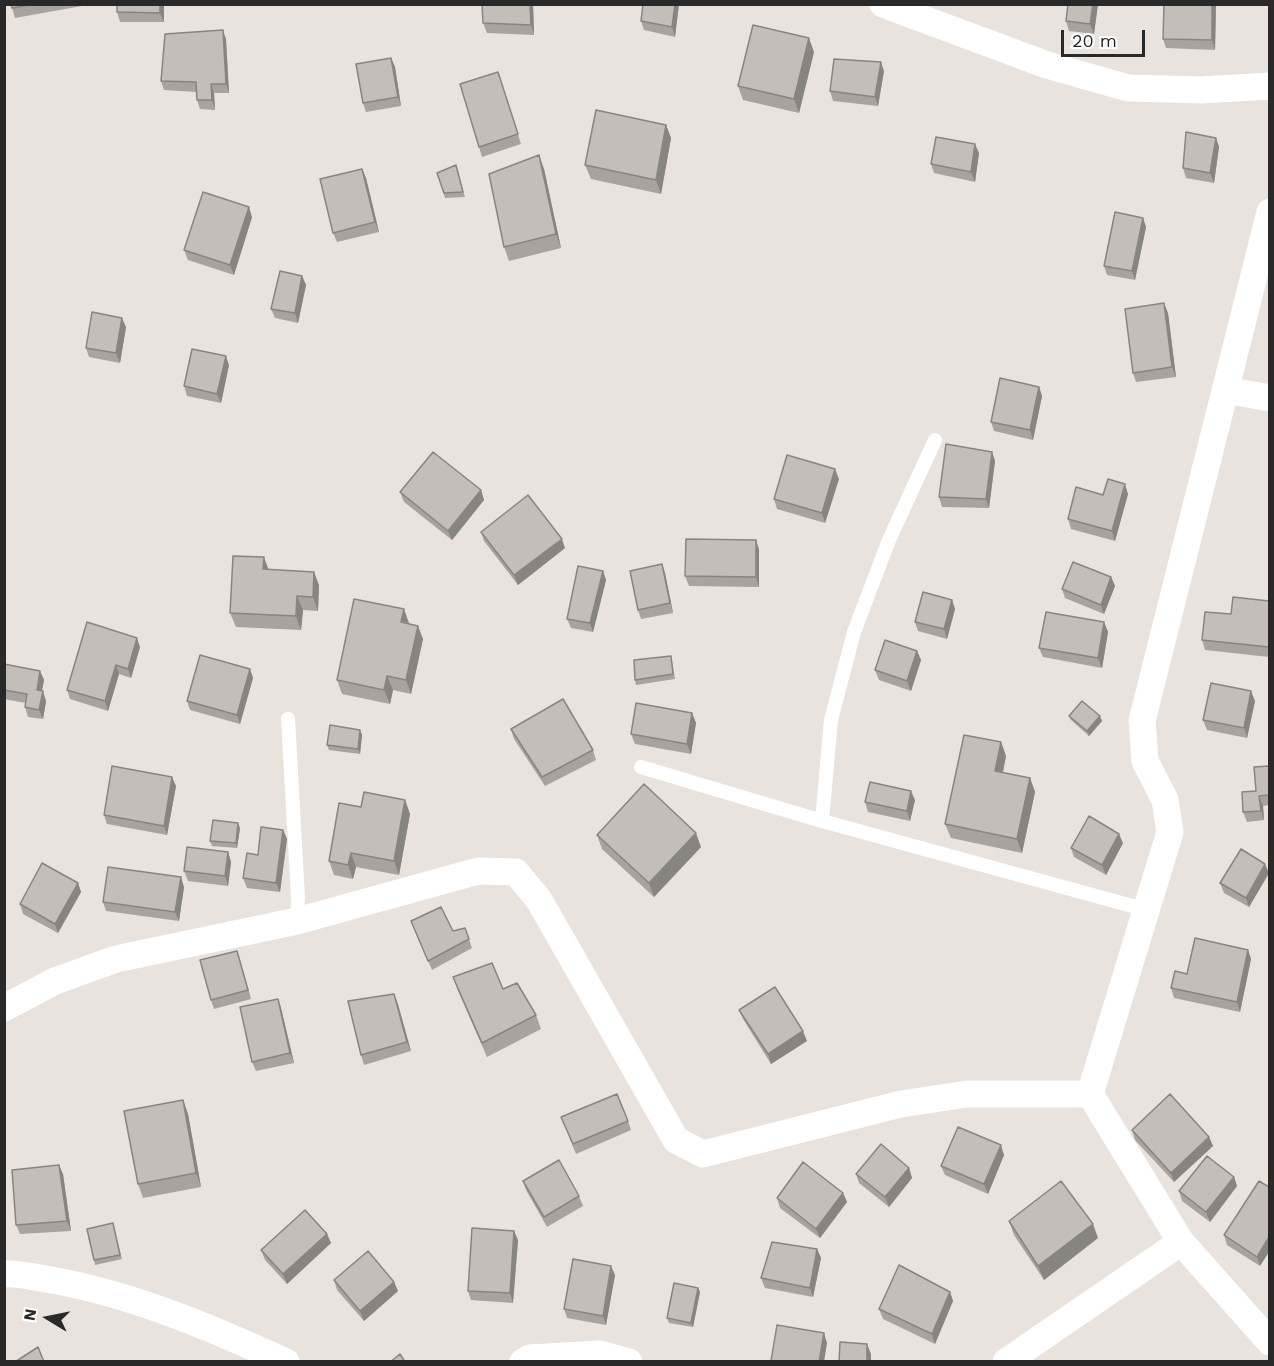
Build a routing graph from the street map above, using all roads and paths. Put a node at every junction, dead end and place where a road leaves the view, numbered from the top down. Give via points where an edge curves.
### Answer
1 (884, 4) edge
2 (1269, 86) edge
3 (1269, 212) edge
4 (1226, 390) junction
5 (1269, 398) edge
6 (935, 440) dead end
7 (288, 719) dead end
8 (641, 766) dead end
9 (822, 821) junction
10 (1147, 910) junction
11 (297, 921) junction
12 (4, 1008) edge
13 (1090, 1094) junction
14 (1181, 1242) junction
15 (6, 1272) edge
16 (1269, 1342) edge
17 (286, 1362) edge
18 (523, 1362) edge
19 (629, 1362) edge
20 (1006, 1362) edge

1 - 2 street via 1047,65 1128,88 1202,90
3 - 4 street
4 - 5 street
4 - 10 street via 1143,721 1145,761 1165,800 1170,832
6 - 9 lane via 889,540 854,632 831,720
7 - 11 lane
8 - 9 lane
9 - 10 lane
10 - 13 street
11 - 12 street via 116,959 55,981
11 - 13 street via 478,871 516,872 539,900 676,1140 703,1154 901,1104 956,1095
13 - 14 street
14 - 16 street
14 - 20 street
15 - 17 street via 64,1282 130,1300
18 - 19 street via 530,1358 600,1354

